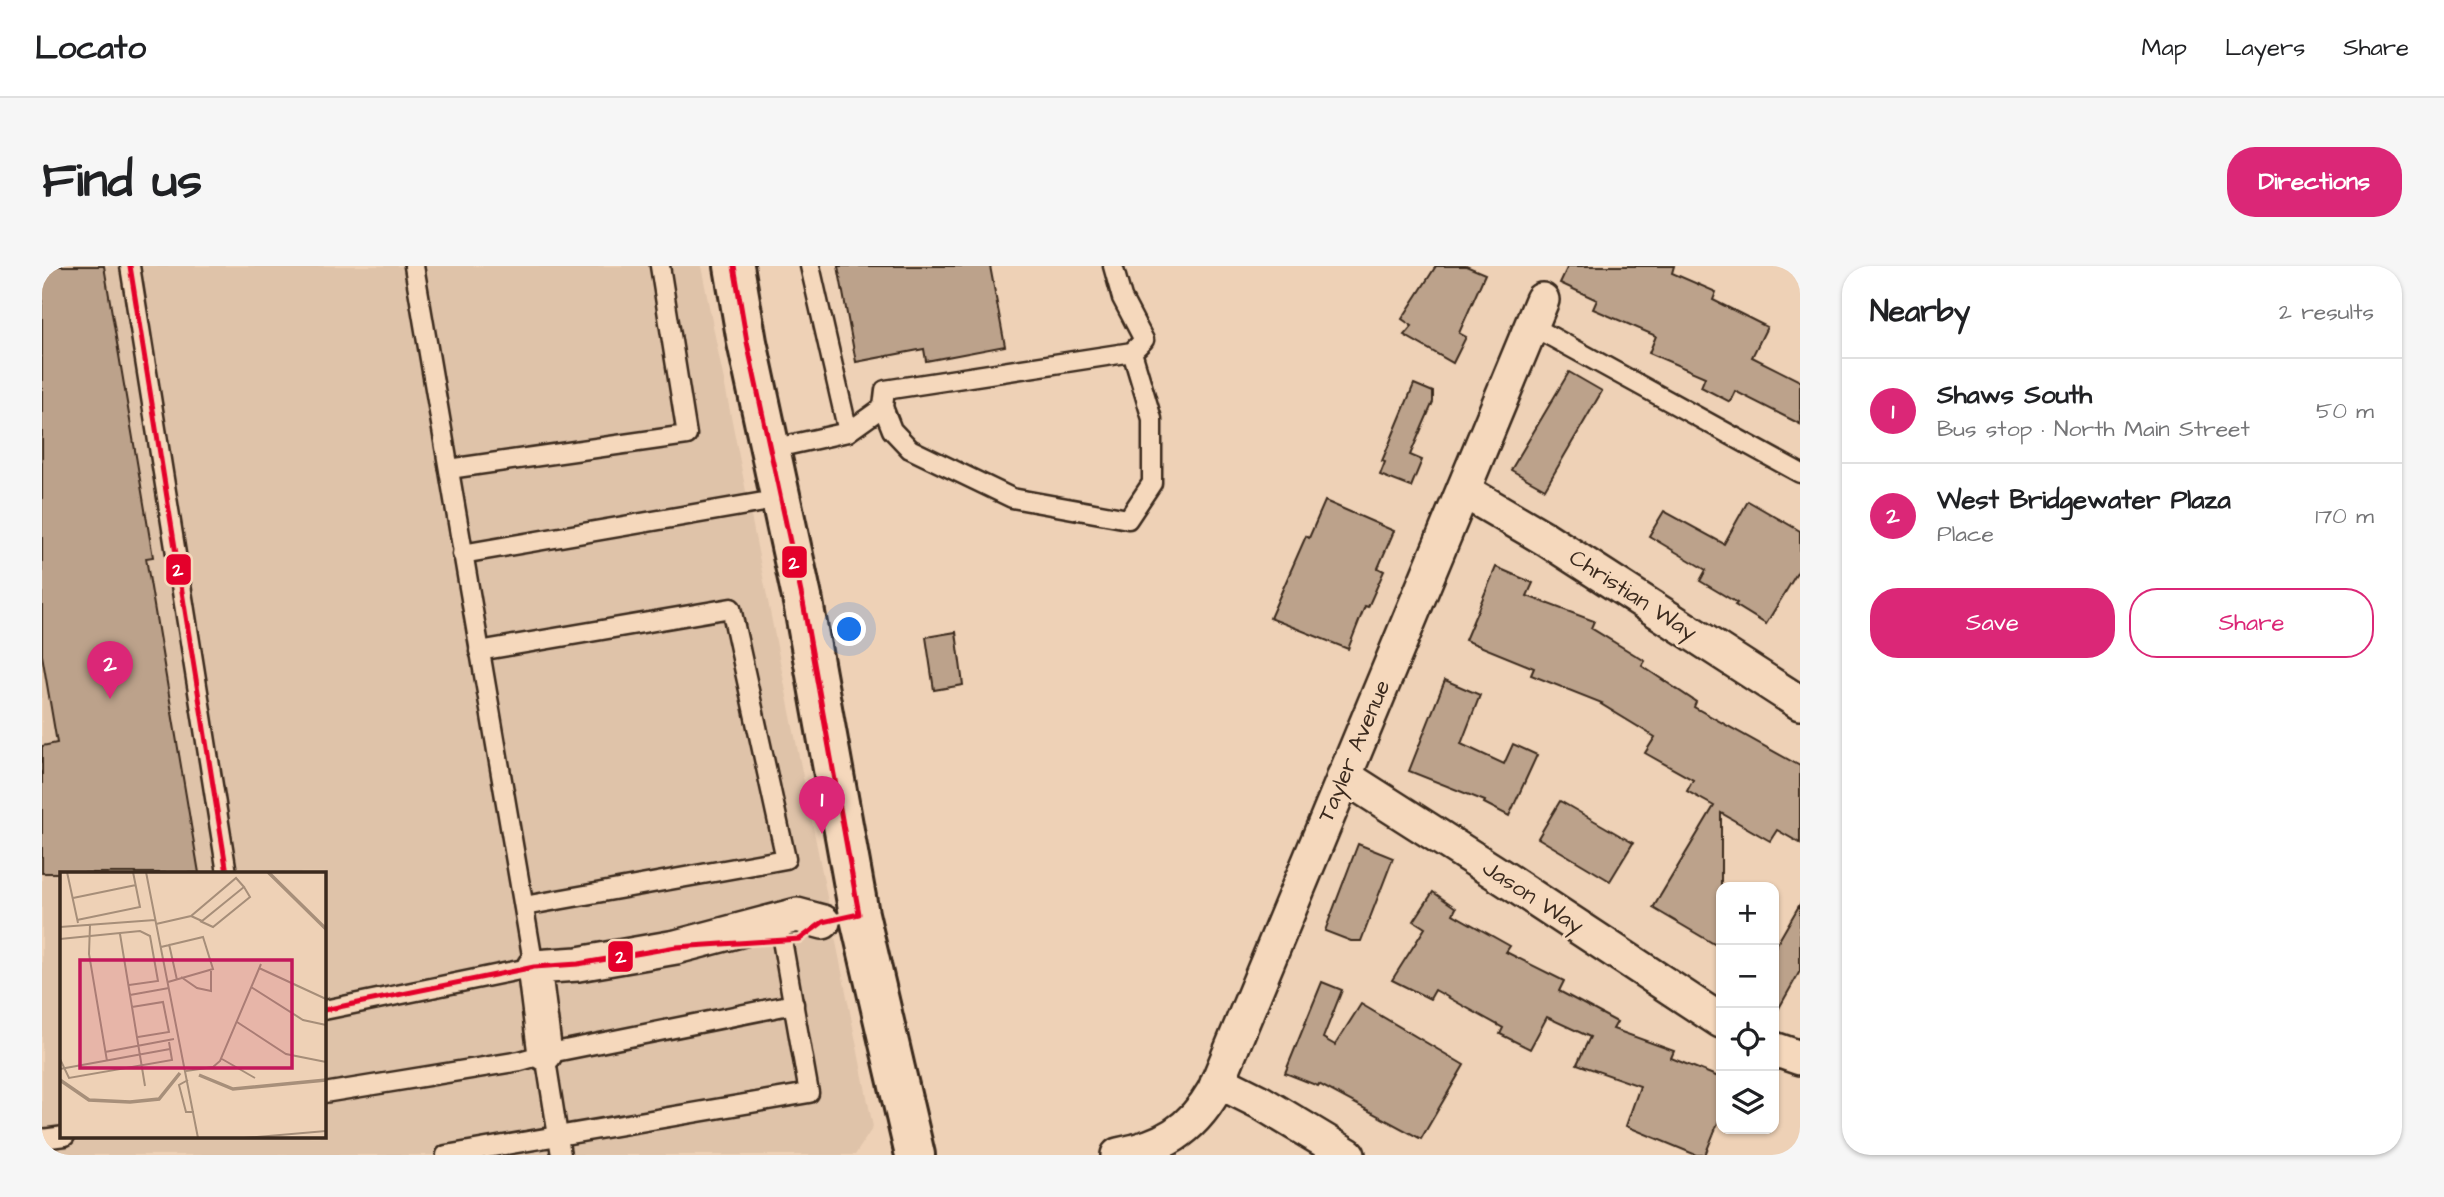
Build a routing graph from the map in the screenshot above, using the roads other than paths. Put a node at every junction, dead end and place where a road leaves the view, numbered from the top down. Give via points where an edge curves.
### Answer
1 (130, 266) edge
2 (414, 266) edge
3 (660, 266) edge
4 (733, 266) edge
5 (810, 266) edge
6 (1113, 266) edge
7 (1537, 313) joint
8 (1132, 352) junction
9 (884, 407) junction
10 (848, 432) junction
11 (771, 449) junction
12 (449, 469) junction
13 (1800, 473) edge
14 (1464, 491) junction
15 (781, 499) junction
16 (462, 554) junction
17 (479, 651) junction
18 (1800, 703) edge
19 (1344, 776) junction
20 (227, 872) edge
21 (524, 906) junction
22 (841, 918) junction
23 (782, 940) junction
24 (677, 947) junction
25 (534, 967) junction
26 (794, 1004) junction
27 (326, 1010) edge
28 (1716, 1018) edge
29 (1779, 1051) edge
30 (545, 1054) junction
31 (1800, 1058) edge
32 (1217, 1081) junction
33 (326, 1093) edge
34 (558, 1136) junction
35 (60, 1137) edge
36 (42, 1139) edge
37 (446, 1155) edge
38 (561, 1155) edge
39 (915, 1155) edge
40 (1118, 1155) edge
41 (1348, 1155) edge

1 - 20 lane
2 - 12 lane
3 - 12 lane via 687,435
4 - 11 main road
5 - 10 lane
6 - 8 lane via 1122,298 1144,340
7 - 13 lane
7 - 14 street, Tayler Avenue
8 - 9 lane via 885,390
8 - 9 lane via 1152,419 1152,484 1128,519 1012,498 910,449 891,430
9 - 10 lane
10 - 11 lane
11 - 15 main road
12 - 16 lane
14 - 18 street, Christian Way
14 - 19 street, Tayler Avenue
15 - 16 lane
15 - 22 main road via 803,603
16 - 17 lane
17 - 21 lane
17 - 21 lane via 730,608 786,859
19 - 28 street, Jason Way
19 - 32 street, Tayler Avenue
21 - 25 lane
22 - 23 street via 800,939
22 - 24 street via 797,915
22 - 39 main road
23 - 24 street
23 - 26 lane
24 - 25 street
25 - 27 lane
25 - 30 street
26 - 30 lane
26 - 34 lane via 809,1093
29 - 31 street
30 - 33 lane
30 - 34 lane
32 - 40 street, Tayler Avenue via 1208,1100 1174,1135 1148,1149
32 - 41 street
34 - 37 lane
34 - 38 lane
35 - 36 lane

